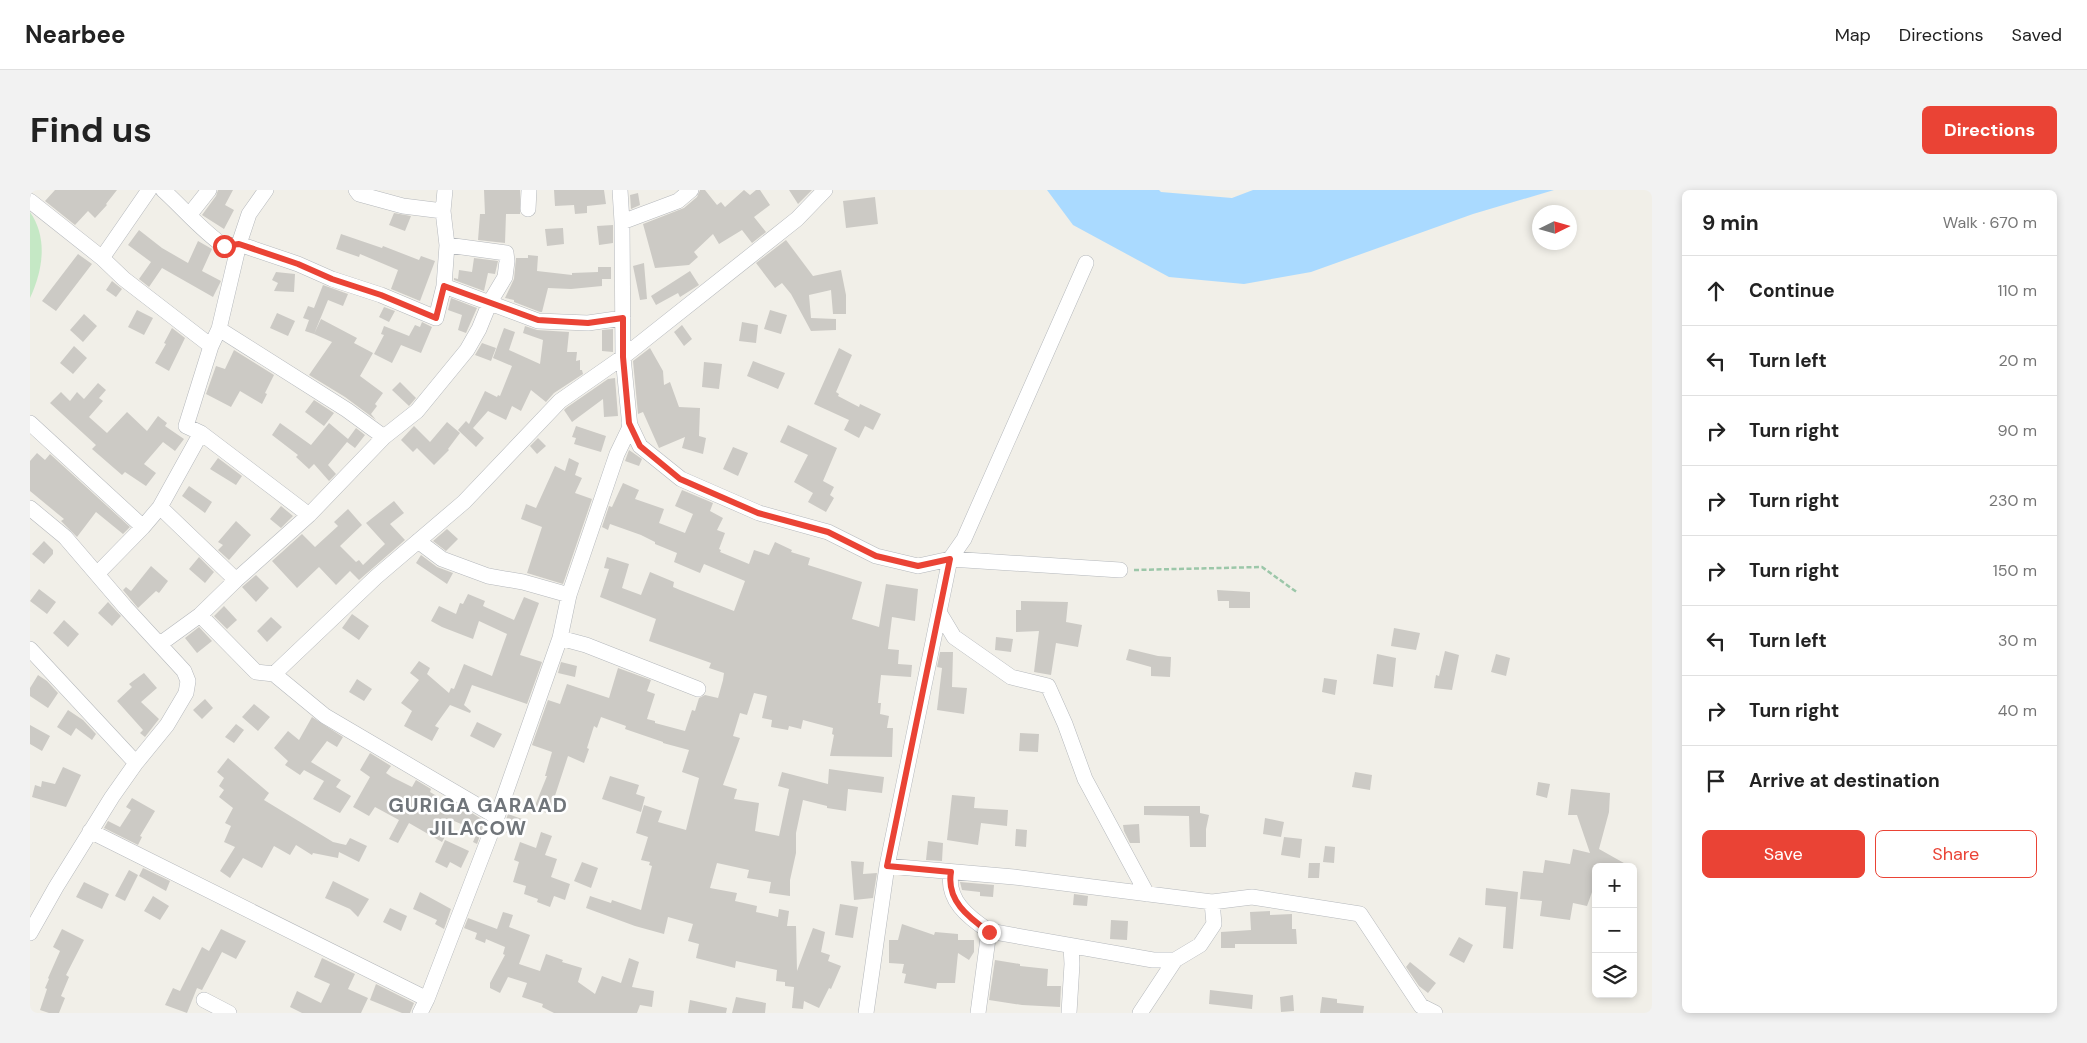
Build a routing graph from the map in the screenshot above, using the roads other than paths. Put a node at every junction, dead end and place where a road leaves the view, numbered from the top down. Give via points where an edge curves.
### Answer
1 (149, 190) edge
2 (164, 190) edge
3 (208, 190) edge
4 (266, 190) edge
5 (356, 190) edge
6 (445, 190) edge
7 (529, 190) edge
8 (620, 190) edge
9 (691, 190) edge
10 (825, 190) edge
11 (30, 202) edge
12 (528, 210) dead end
13 (443, 211) junction
14 (190, 214) junction
15 (622, 222) junction
16 (239, 244) junction
17 (447, 245) junction
18 (102, 258) junction
19 (1086, 264) dead end
20 (444, 286) junction
21 (490, 302) junction
22 (623, 318) junction
23 (219, 329) junction
24 (211, 346) junction
25 (623, 357) junction
26 (30, 423) edge
27 (629, 423) junction
28 (201, 433) junction
29 (384, 437) junction
30 (160, 506) junction
31 (30, 508) edge
32 (309, 515) junction
33 (143, 527) junction
34 (418, 541) junction
35 (950, 559) junction
36 (1120, 570) road end
37 (97, 574) junction
38 (236, 580) junction
39 (569, 594) junction
40 (939, 612) junction
41 (200, 615) junction
42 (560, 638) junction
43 (160, 644) junction
44 (30, 649) edge
45 (274, 674) junction
46 (698, 689) dead end
47 (136, 763) junction
48 (497, 817) junction
49 (90, 831) junction
50 (887, 866) junction
51 (951, 872) junction
52 (1147, 894) junction
53 (1212, 902) junction
54 (989, 932) junction
55 (30, 933) edge
56 (1071, 946) junction
57 (1175, 960) junction
58 (427, 999) junction
59 (204, 1000) dead end
60 (229, 1013) edge
61 (420, 1013) edge
62 (866, 1013) edge
63 (978, 1013) edge
64 (1069, 1013) edge
65 (1140, 1013) edge
66 (1435, 1013) edge

1 - 18 street
2 - 14 street
3 - 14 street
4 - 16 street via 249,214
5 - 13 street via 359,194 403,206
6 - 13 street
7 - 12 street
8 - 15 street
9 - 15 street via 678,201
10 - 25 street via 797,219
11 - 18 street
13 - 17 street
14 - 16 street via 207,234 224,246
15 - 22 street
16 - 20 street via 436,318
16 - 23 street
17 - 20 street
17 - 21 street via 506,253 505,277
18 - 24 street via 124,279
19 - 35 street via 964,540
20 - 21 street
21 - 22 street via 538,320 588,323
21 - 29 street via 467,350 418,411
22 - 25 street
23 - 24 street
23 - 29 street
24 - 28 street via 186,426
25 - 27 street
25 - 34 street via 560,401 464,502
26 - 33 street
27 - 35 street via 640,446 680,479 758,513 828,532 876,556 918,566
27 - 39 street via 630,428 617,454
28 - 30 street
28 - 32 street
29 - 32 street
30 - 33 street
30 - 38 street
31 - 37 street via 65,537
32 - 38 street
33 - 37 street
34 - 39 street via 442,559 488,576
34 - 45 street
35 - 36 street
35 - 40 street
37 - 43 street
38 - 41 street
39 - 42 street
40 - 50 street
40 - 52 street via 954,637 1011,677 1048,686 1085,779
41 - 43 street
41 - 45 street via 256,672
42 - 46 street
42 - 48 street
43 - 47 street via 184,671 188,681 186,694 167,725
44 - 47 street
45 - 48 street via 325,716
47 - 49 street
48 - 58 street
49 - 55 street
49 - 58 street
50 - 51 street
50 - 62 street
51 - 52 street
51 - 54 street via 954,897 961,910
52 - 53 street
53 - 57 street via 1214,924 1200,945
53 - 66 street via 1252,897 1360,914 1421,1006
54 - 56 street
54 - 63 street
56 - 57 street via 1153,960
56 - 64 street
57 - 65 street
58 - 61 street
59 - 60 street

